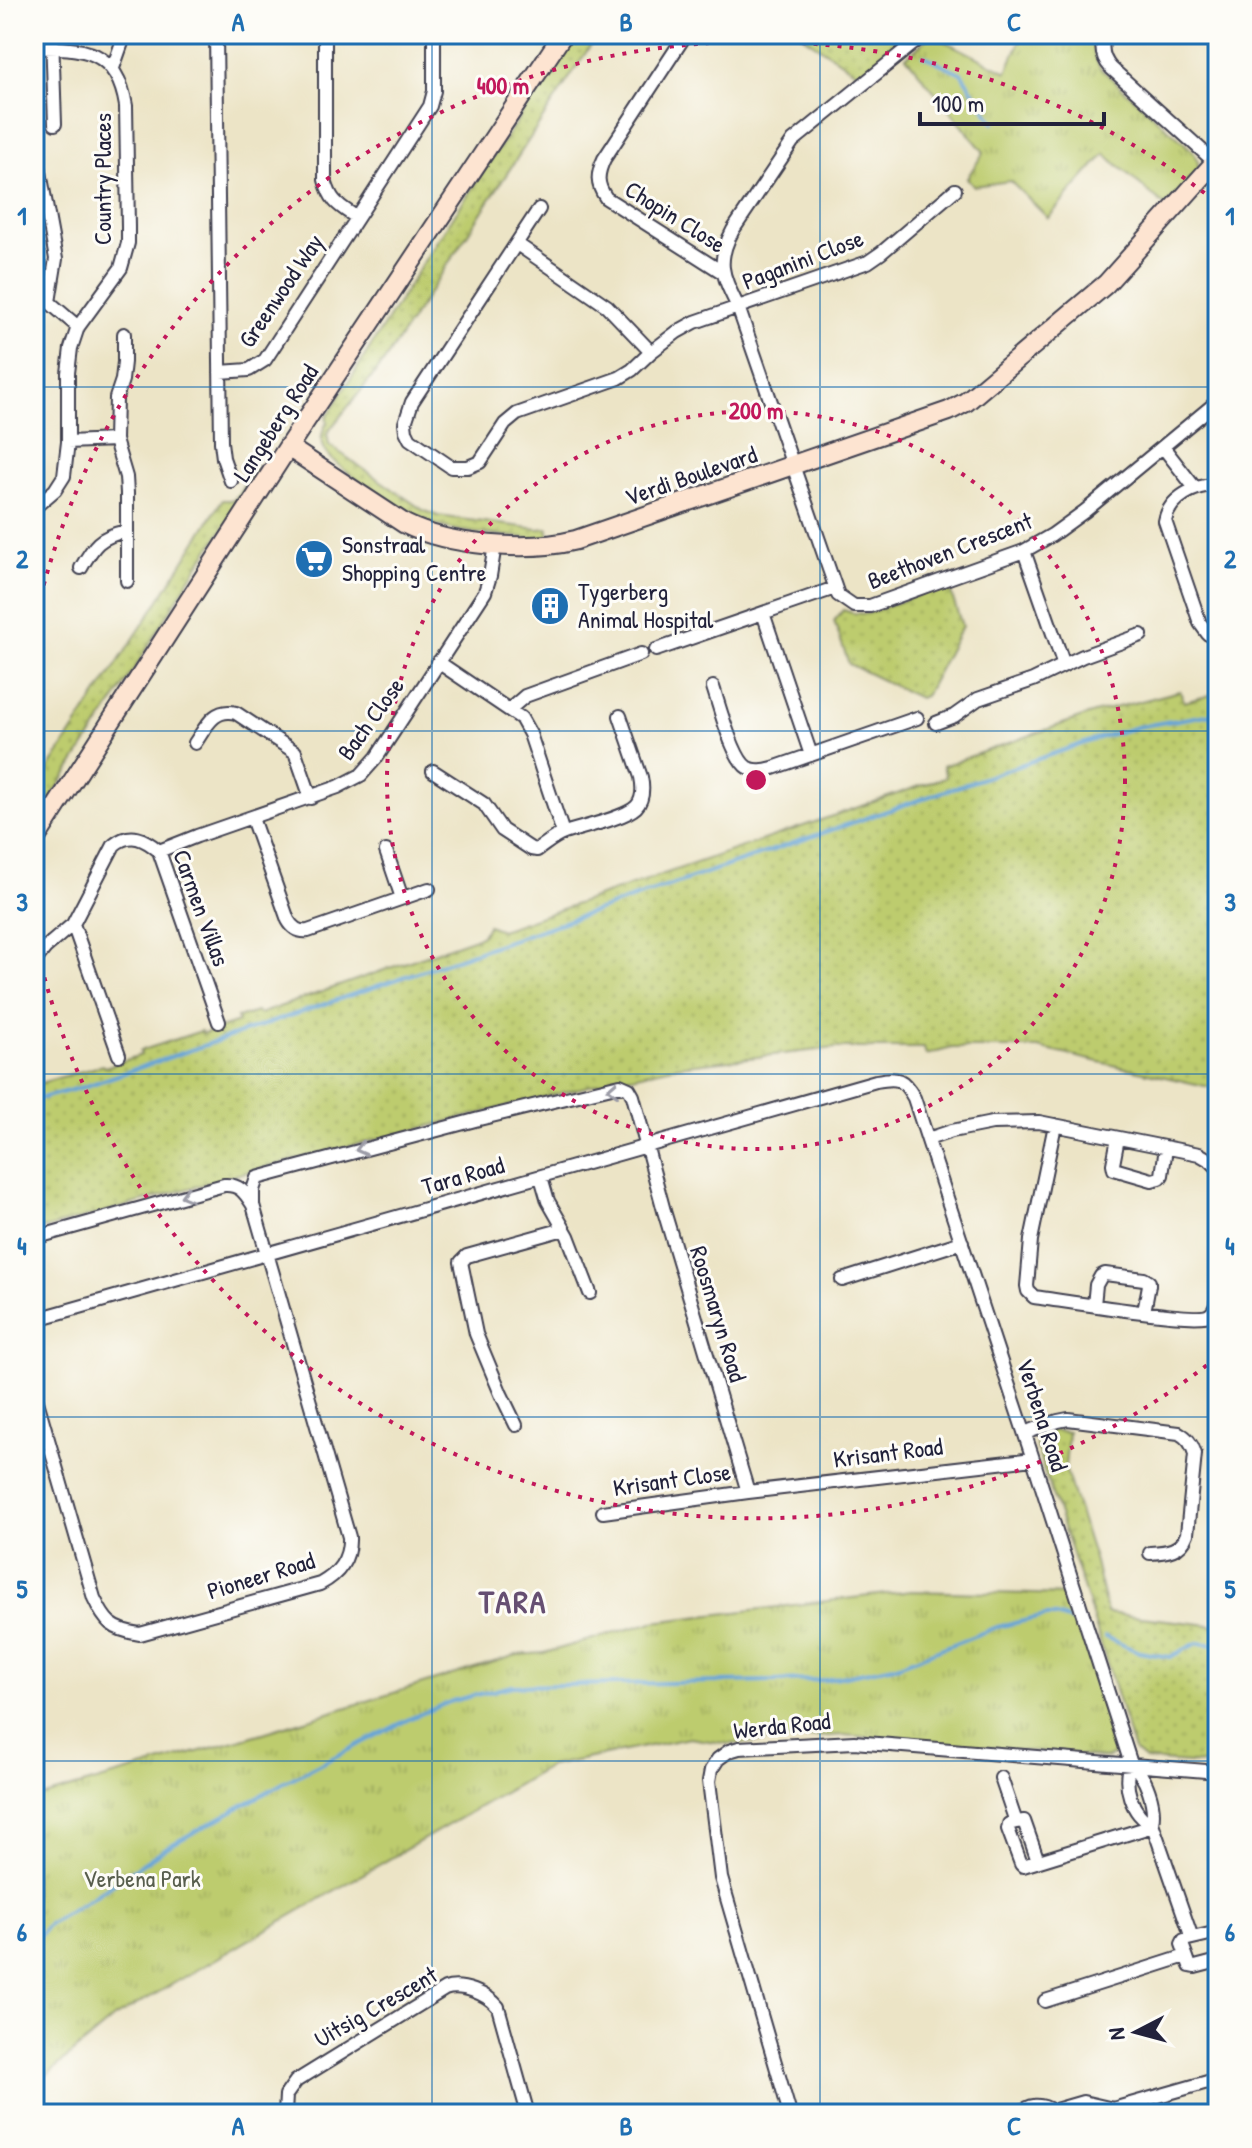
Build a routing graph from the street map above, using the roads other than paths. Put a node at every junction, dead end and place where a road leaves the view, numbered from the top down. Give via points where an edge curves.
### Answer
1 (52, 34) edge
2 (125, 34) edge
3 (216, 34) edge
4 (434, 34) edge
5 (563, 34) edge
6 (686, 34) edge
7 (925, 34) edge
8 (1105, 34) edge
9 (325, 36) dead end
10 (34, 48) edge
11 (52, 48) junction
12 (113, 68) junction
13 (55, 124) dead end
14 (38, 161) dead end
15 (1217, 162) edge
16 (955, 190) dead end
17 (539, 209) dead end
18 (356, 217) junction
19 (517, 244) junction
20 (725, 245) junction
21 (693, 255) junction
22 (722, 272) junction
23 (34, 293) edge
24 (49, 302) junction
25 (738, 307) junction
26 (78, 327) junction
27 (124, 334) dead end
28 (651, 352) junction
29 (220, 372) junction
30 (1218, 401) edge
31 (115, 440) junction
32 (68, 442) junction
33 (288, 447) junction
34 (1163, 447) junction
35 (793, 467) junction
36 (231, 481) dead end
37 (1218, 485) edge
38 (1195, 488) junction
39 (34, 507) edge
40 (126, 531) junction
41 (495, 545) junction
42 (1024, 551) junction
43 (81, 568) dead end
44 (127, 581) dead end
45 (835, 588) junction
46 (763, 613) junction
47 (1141, 635) dead end
48 (1218, 637) edge
49 (656, 650) dead end
50 (641, 654) dead end
51 (438, 662) junction
52 (1064, 665) junction
53 (713, 687) dead end
54 (510, 709) junction
55 (620, 716) dead end
56 (917, 718) dead end
57 (936, 723) dead end
58 (195, 743) dead end
59 (811, 755) junction
60 (433, 771) dead end
61 (311, 798) junction
62 (252, 818) junction
63 (563, 833) junction
64 (34, 841) edge
65 (159, 851) junction
66 (386, 851) dead end
67 (429, 889) dead end
68 (402, 898) junction
69 (73, 924) junction
70 (34, 962) edge
71 (219, 1022) dead end
72 (119, 1055) dead end
73 (904, 1082) joint
74 (1055, 1125) junction
75 (1118, 1138) junction
76 (928, 1139) junction
77 (646, 1148) junction
78 (1166, 1148) junction
79 (1218, 1168) edge
80 (541, 1177) junction
81 (253, 1205) junction
82 (564, 1229) junction
83 (34, 1238) edge
84 (962, 1242) junction
85 (267, 1254) junction
86 (842, 1280) dead end
87 (1218, 1292) edge
88 (590, 1293) dead end
89 (1094, 1305) junction
90 (1144, 1312) junction
91 (34, 1320) edge
92 (34, 1391) edge
93 (516, 1425) dead end
94 (1025, 1433) junction
95 (1033, 1459) junction
96 (748, 1492) junction
97 (603, 1512) dead end
98 (1150, 1553) dead end
99 (1131, 1764) junction
100 (1218, 1772) edge
101 (1001, 1778) dead end
102 (1153, 1824) junction
103 (1218, 1932) edge
104 (1192, 1938) junction
105 (1186, 1956) junction
106 (1218, 1961) edge
107 (1045, 2001) dead end
108 (1218, 2079) edge
109 (1052, 2112) edge
110 (285, 2114) edge
111 (528, 2114) edge
112 (790, 2114) edge
113 (1020, 2114) edge

1 - 11 street, Country Places
2 - 12 street
3 - 29 street, Greenwood Way
4 - 18 street, Greenwood Way via 430,106
5 - 33 street, Langeberg Road
6 - 21 street, Chopin Close via 604,159 598,184 606,198
7 - 20 street via 793,141
8 - 15 street via 1103,54 1111,68
9 - 18 street via 325,180 334,202
10 - 11 street
11 - 12 street via 90,52
11 - 13 street, Country Places
12 - 26 street, Country Places via 126,106 128,243 121,268
14 - 24 street via 55,250
15 - 35 street, Verdi Boulevard via 1106,284 966,402
16 - 25 street, Paganini Close via 868,262
17 - 19 street
18 - 29 street, Greenwood Way via 265,360 249,370
19 - 28 street via 607,306
19 - 28 street, Paganini Close via 412,402 405,423 410,439 451,467 473,466 517,414 619,378
20 - 21 street
20 - 22 street
21 - 22 street, Chopin Close
22 - 25 street, Beethoven Crescent
23 - 24 street
24 - 26 street
25 - 28 street, Paganini Close via 686,326
25 - 35 street, Beethoven Crescent
26 - 32 street via 69,360
27 - 31 street
29 - 36 street via 221,442
30 - 34 street, Beethoven Crescent
31 - 32 street
31 - 40 street via 126,477
32 - 39 street via 64,476
33 - 41 street, Verdi Boulevard via 421,532
33 - 64 street, Langeberg Road
34 - 38 street
34 - 42 street, Beethoven Crescent
35 - 41 street, Verdi Boulevard via 576,540 546,546
35 - 45 street, Beethoven Crescent
37 - 38 street
38 - 48 street via 1172,504 1165,521 1200,623
40 - 43 street via 93,546
40 - 44 street
41 - 51 street, Bach Close via 485,592
42 - 45 street, Beethoven Crescent via 865,607 849,604
42 - 52 street
45 - 46 street
46 - 49 street
46 - 59 street
47 - 52 street
50 - 54 street via 525,696
51 - 54 street
51 - 61 street, Bach Close via 367,769
52 - 57 street via 978,699
53 - 59 street via 736,752 747,767 763,770
54 - 63 street via 525,724
55 - 63 street via 641,777 640,801 624,814
56 - 59 street
58 - 61 street via 217,714 236,713 295,752
60 - 63 street via 484,804 502,830 531,849
61 - 62 street, Bach Close
62 - 65 street, Bach Close
62 - 68 street via 294,928 308,931
65 - 69 street, Carmen Villas via 141,838 119,840
65 - 71 street, Carmen Villas
66 - 68 street
67 - 68 street
69 - 70 street, Carmen Villas
69 - 72 street
73 - 76 street, Verbena Road
73 - 77 street, Tara Road via 876,1081
74 - 75 street
74 - 76 street via 992,1123
74 - 89 street via 1031,1240 1028,1291 1034,1297
75 - 78 street
75 - 78 street via 1114,1169 1152,1180 1162,1175
76 - 84 street, Verbena Road
77 - 80 street, Tara Road
77 -> 81 street, Roosmaryn Road via 633,1096 625,1087 612,1086 261,1176
77 - 96 street, Roosmaryn Road
78 - 79 street via 1199,1154
80 - 82 street
80 - 85 street, Tara Road
81 -> 83 street via 241,1188 224,1185
81 - 85 street, Pioneer Road
82 - 88 street
82 - 93 street via 461,1262 476,1334
84 - 86 street
84 - 94 street, Verbena Road
85 - 91 street, Tara Road
85 - 92 street, Pioneer Road via 346,1524 346,1557 332,1577 140,1634 115,1628 94,1598
87 - 90 street via 1216,1307 1205,1317
89 - 90 street
89 - 90 street via 1101,1276 1144,1279 1149,1282
94 - 95 street, Verbena Road
94 - 98 street via 1068,1419 1185,1437 1195,1454 1187,1534 1172,1551
95 - 96 street, Krisant Road
95 - 99 street, Verbena Road
96 - 97 street, Krisant Close
99 - 100 street, Werda Road
99 - 102 street, Verbena Road via 1142,1775
99 - 112 street, Werda Road via 854,1742 739,1748 718,1759 709,1788 721,1878
101 - 102 street via 1016,1822 1008,1829 1023,1866
102 - 104 street, Verbena Road
103 - 104 street
104 - 105 street via 1182,1944
105 - 106 street via 1193,1967
105 - 107 street
108 - 109 street via 1113,2109 1083,2102
109 - 113 street via 1043,2105
110 - 111 street, Uitsig Crescent via 286,2095 296,2081 453,1986 492,1999 498,2007

